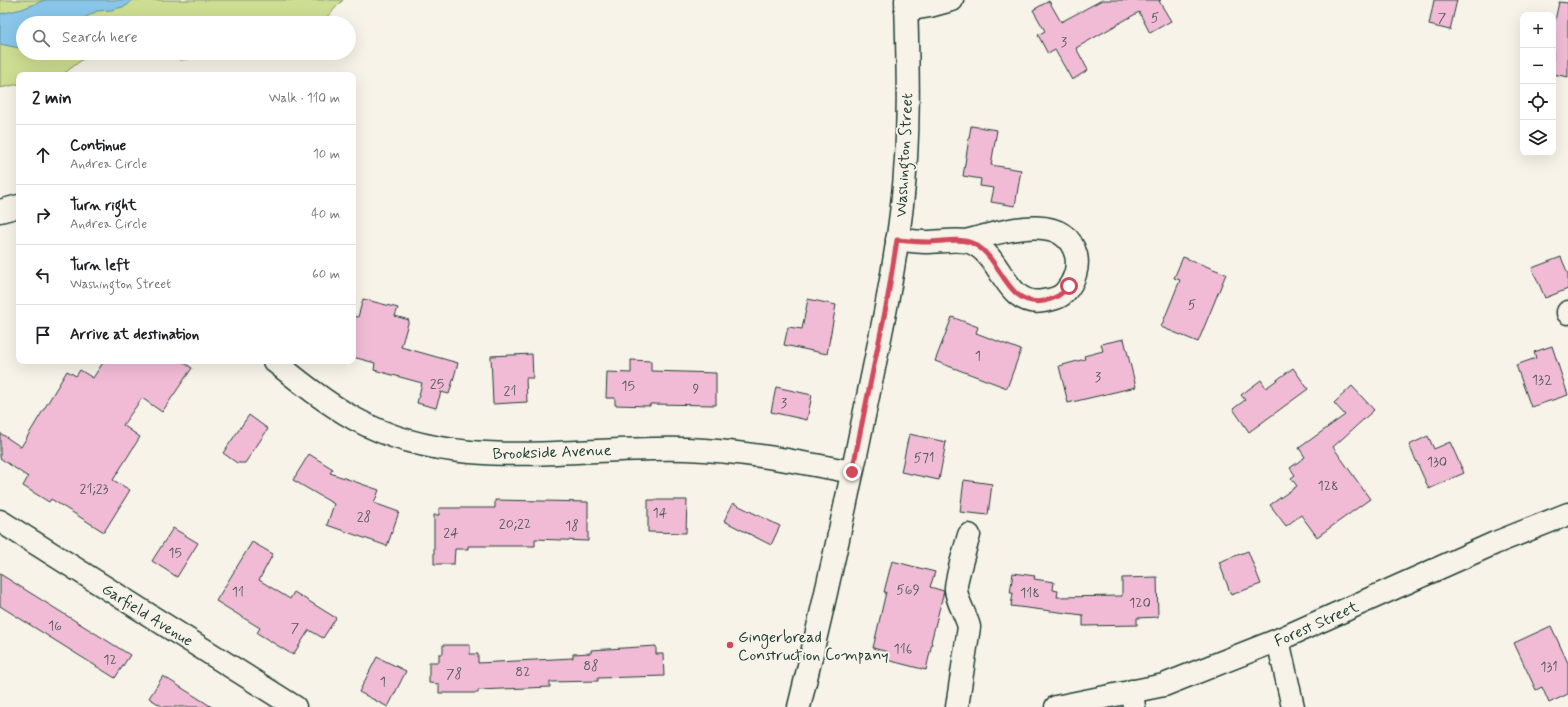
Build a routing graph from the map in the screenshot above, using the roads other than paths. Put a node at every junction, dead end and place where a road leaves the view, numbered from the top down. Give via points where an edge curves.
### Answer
1 (952, 0) edge
2 (906, 5) edge
3 (16, 207) edge
4 (0, 211) edge
5 (897, 240) junction
6 (966, 241) junction
7 (278, 364) edge
8 (852, 472) junction
9 (1568, 514) edge
10 (0, 521) edge
11 (969, 535) dead end
12 (1278, 640) junction
13 (1133, 699) edge
14 (295, 707) edge
15 (799, 707) edge
16 (958, 707) edge
17 (1056, 707) edge
18 (1293, 707) edge

1 - 2 street via 930,6
2 - 5 street, Washington Street via 907,128
3 - 4 street
5 - 6 street
5 - 8 street, Washington Street
6 - 6 street via 987,254 999,269 1008,287 1023,298 1040,302 1058,298 1073,280 1077,261 1074,249 1064,236 1052,230 1035,227 995,233
7 - 8 street, Brookside Avenue via 312,391 356,420 421,445 481,454 687,449 752,455
8 - 15 street, Washington Street
9 - 12 street, Forest Street via 1495,543
10 - 14 street, Garfield Avenue
11 - 16 street via 956,588 969,628
12 - 13 street, Forest Street
12 - 18 street
13 - 17 street, Forest Street

